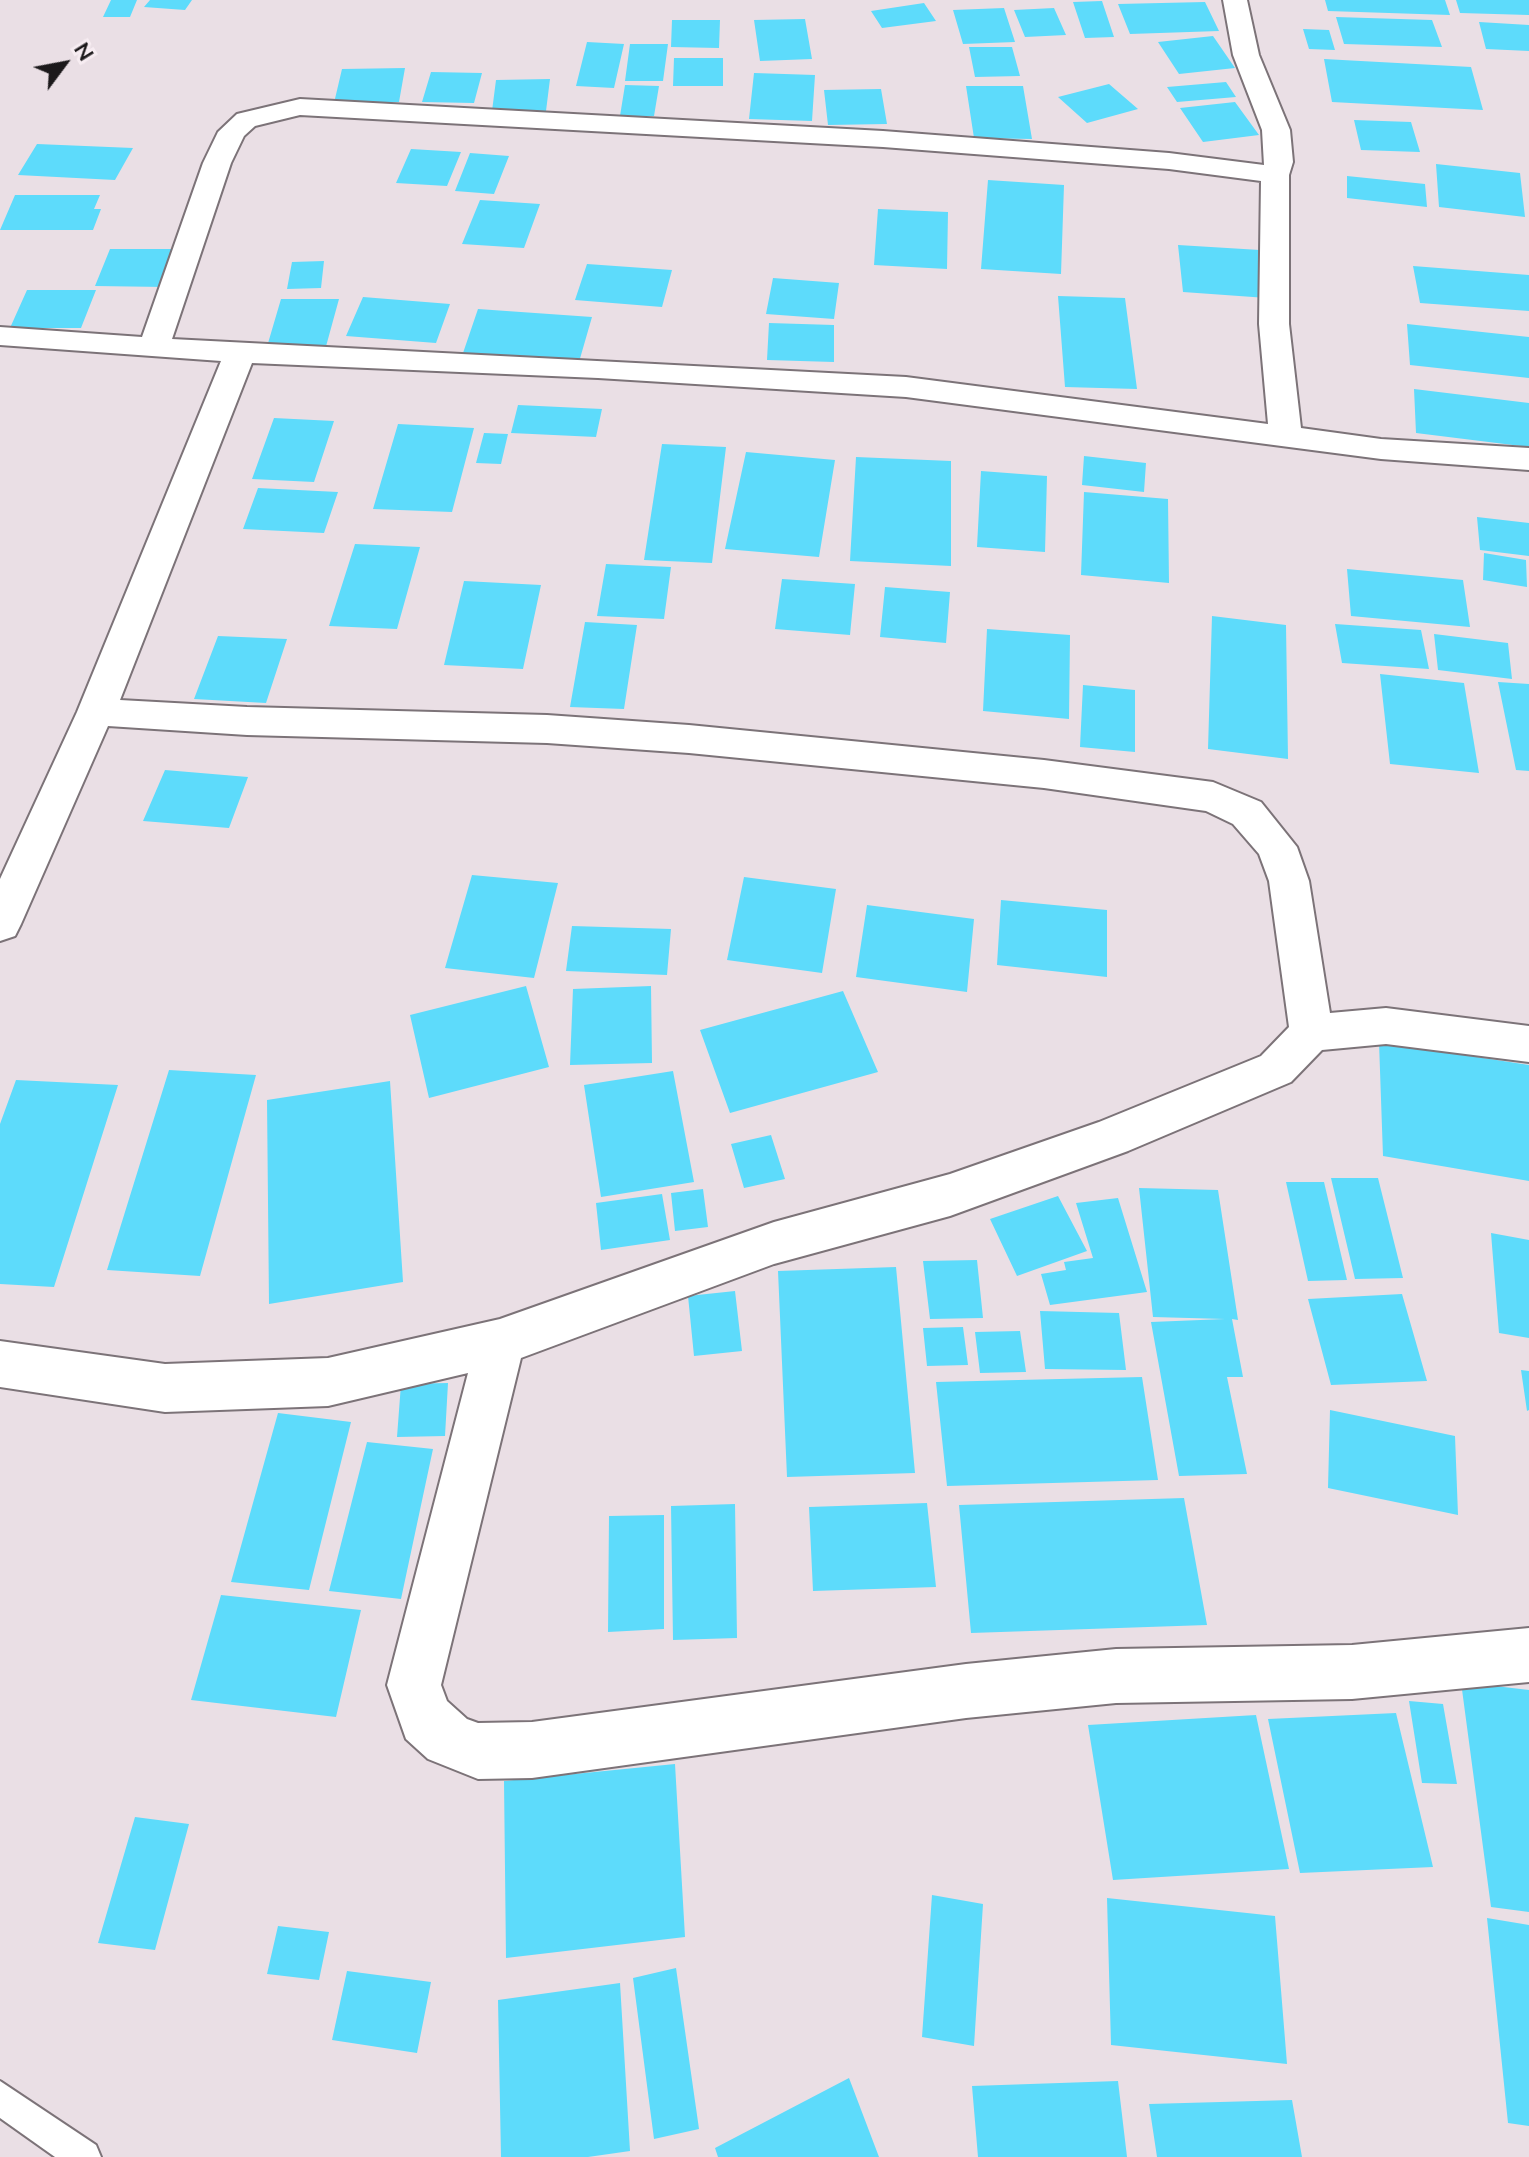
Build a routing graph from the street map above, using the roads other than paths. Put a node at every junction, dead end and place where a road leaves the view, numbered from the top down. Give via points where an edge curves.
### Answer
1 (1235, 0) edge
2 (1275, 175) junction
3 (0, 336) edge
4 (154, 347) junction
5 (240, 353) junction
6 (1286, 437) junction
7 (1529, 459) edge
8 (96, 712) junction
9 (0, 924) edge
10 (1311, 1033) junction
11 (1529, 1044) edge
12 (500, 1342) junction
13 (0, 1364) edge
14 (1529, 1655) edge
15 (0, 2098) edge
16 (84, 2157) edge

1 - 2 street via 1246,55 1276,130
2 - 4 street via 1169,161 883,139 300,107 246,120 232,132
2 - 6 street via 1274,324
3 - 4 street
4 - 5 street
5 - 6 street via 906,387
5 - 8 street
6 - 7 street
8 - 9 street
8 - 10 street via 689,739 1044,774 1213,797 1247,813 1277,847 1289,881
10 - 11 street via 1386,1026
10 - 12 street via 1276,1069 1112,1137 950,1195 774,1243
12 - 13 street via 328,1382 165,1388
12 - 14 street via 414,1685 426,1719 448,1739 478,1751 532,1750 1116,1676 1352,1672
15 - 16 lane

